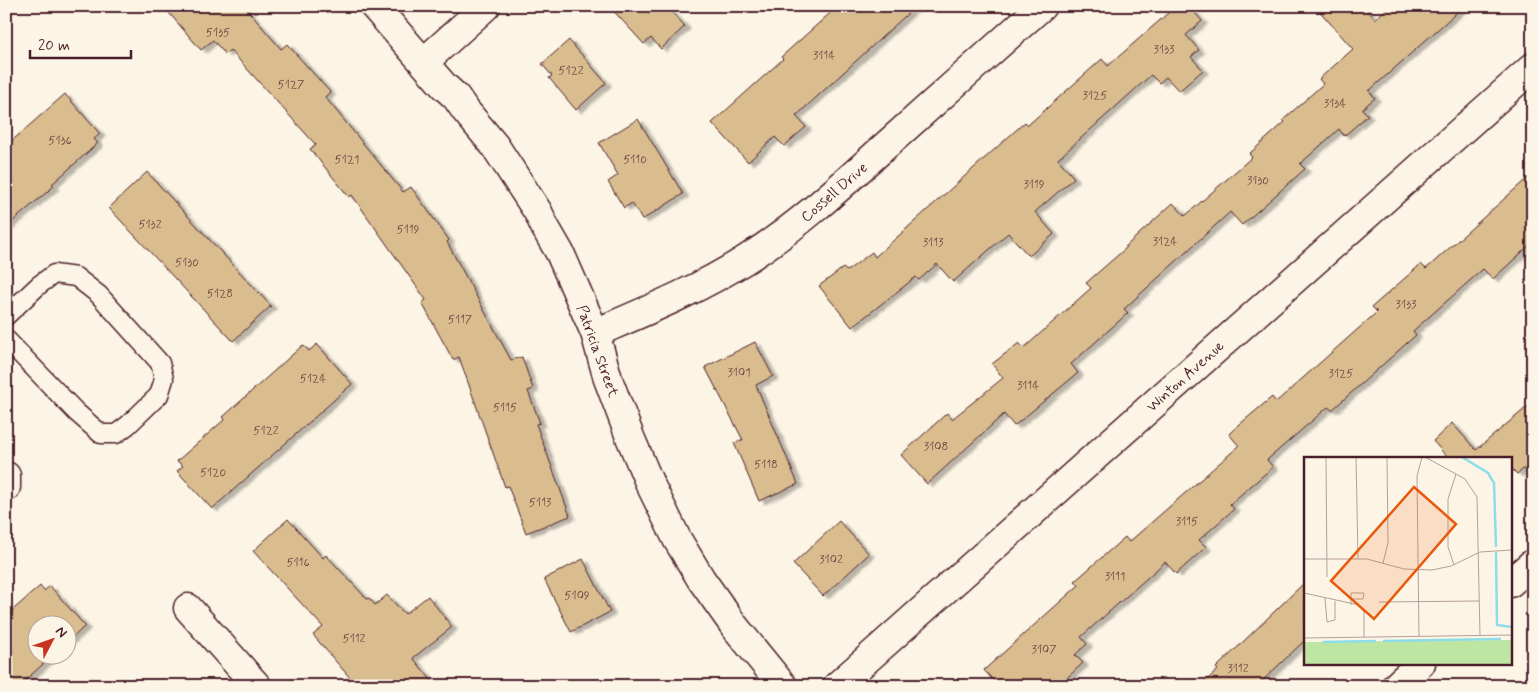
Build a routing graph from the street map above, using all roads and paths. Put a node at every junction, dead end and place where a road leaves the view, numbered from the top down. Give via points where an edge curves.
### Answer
1 (374, 6) edge
2 (486, 6) edge
3 (1042, 6) edge
4 (424, 62) junction
5 (1533, 67) edge
6 (6, 316) edge
7 (595, 333) junction
8 (6, 339) edge
9 (6, 476) edge
10 (6, 487) edge
11 (1533, 563) edge
12 (1512, 581) edge
13 (188, 608) dead end
14 (1420, 664) edge
15 (257, 686) edge
16 (783, 686) edge
17 (837, 686) edge
18 (1396, 686) edge

1 - 4 street, Patricia Street
2 - 4 street
3 - 7 street, Cossell Drive via 832,195 782,235 704,284
4 - 7 street, Patricia Street via 496,146 526,192 560,253
5 - 17 street, Winton Avenue
6 - 8 lane via 54,274 76,277 99,295 160,363 164,379 158,395 128,425 116,434 101,434
7 - 16 street, Patricia Street via 630,437 678,539 701,579
9 - 10 street
11 - 12 street
13 - 15 street
14 - 18 street

